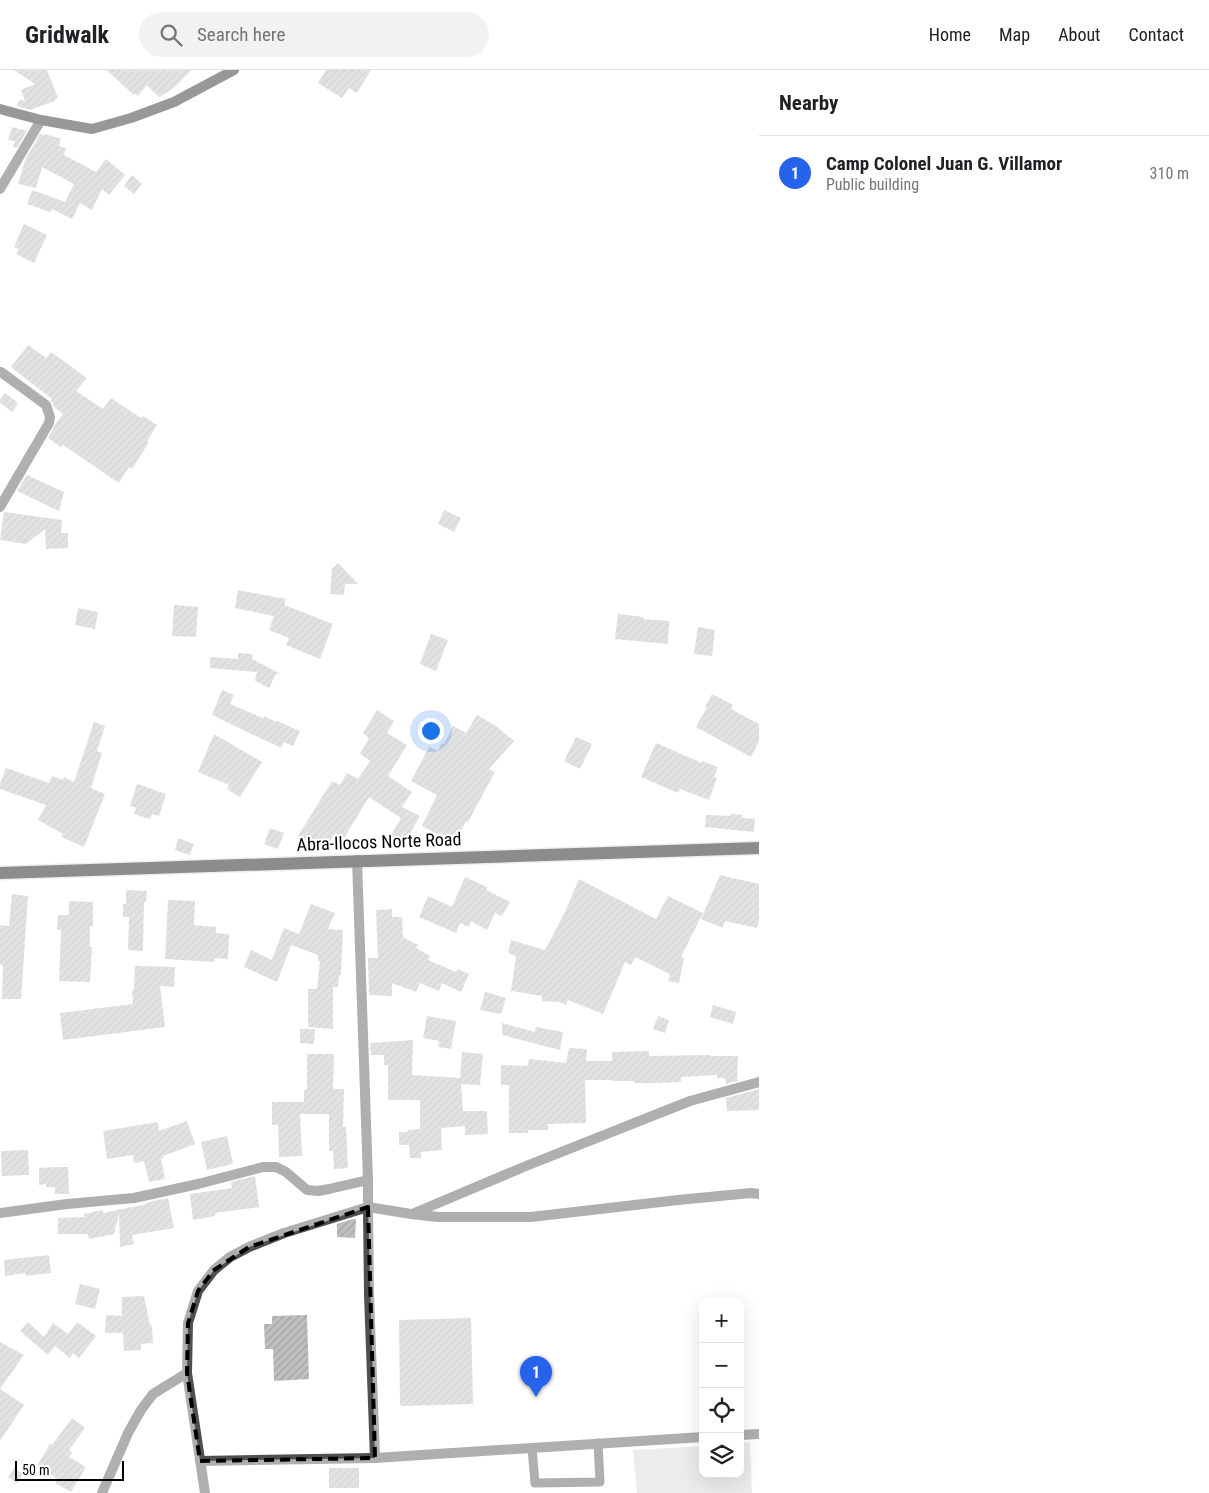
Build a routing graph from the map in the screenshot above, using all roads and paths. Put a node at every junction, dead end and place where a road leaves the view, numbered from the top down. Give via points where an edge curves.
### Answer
1 (226, 72) edge
2 (0, 109) edge
3 (41, 120) junction
4 (0, 189) edge
5 (2, 372) dead end
6 (0, 507) edge
7 (759, 848) edge
8 (357, 860) junction
9 (0, 872) edge
10 (759, 1082) edge
11 (368, 1180) junction
12 (759, 1194) edge
13 (368, 1207) junction
14 (0, 1213) edge
15 (411, 1214) junction
16 (187, 1373) junction
17 (759, 1434) edge
18 (744, 1435) edge
19 (699, 1438) edge
20 (598, 1444) junction
21 (532, 1448) junction
22 (375, 1458) junction
23 (200, 1461) junction
24 (102, 1493) edge
25 (205, 1493) edge

1 - 3 street via 174,102 92,129
2 - 3 street
3 - 4 street
5 - 6 street via 46,406 50,417
7 - 8 main road, Abra-Ilocos Norte Road
8 - 9 main road, Abra-Ilocos Norte Road
8 - 11 street
10 - 15 street via 690,1101
11 - 13 street
11 - 14 street via 318,1191 307,1190 286,1172 276,1167 263,1167 134,1198
12 - 15 street via 531,1217
13 - 15 street
13 - 16 street via 249,1246 214,1270 198,1292 188,1323
13 - 22 street
16 - 23 street
16 - 24 street via 153,1394 145,1404 128,1433
17 - 18 street
19 - 20 street
20 - 21 street
20 - 21 lane via 600,1482 535,1483
21 - 22 street
22 - 23 street
23 - 25 street

